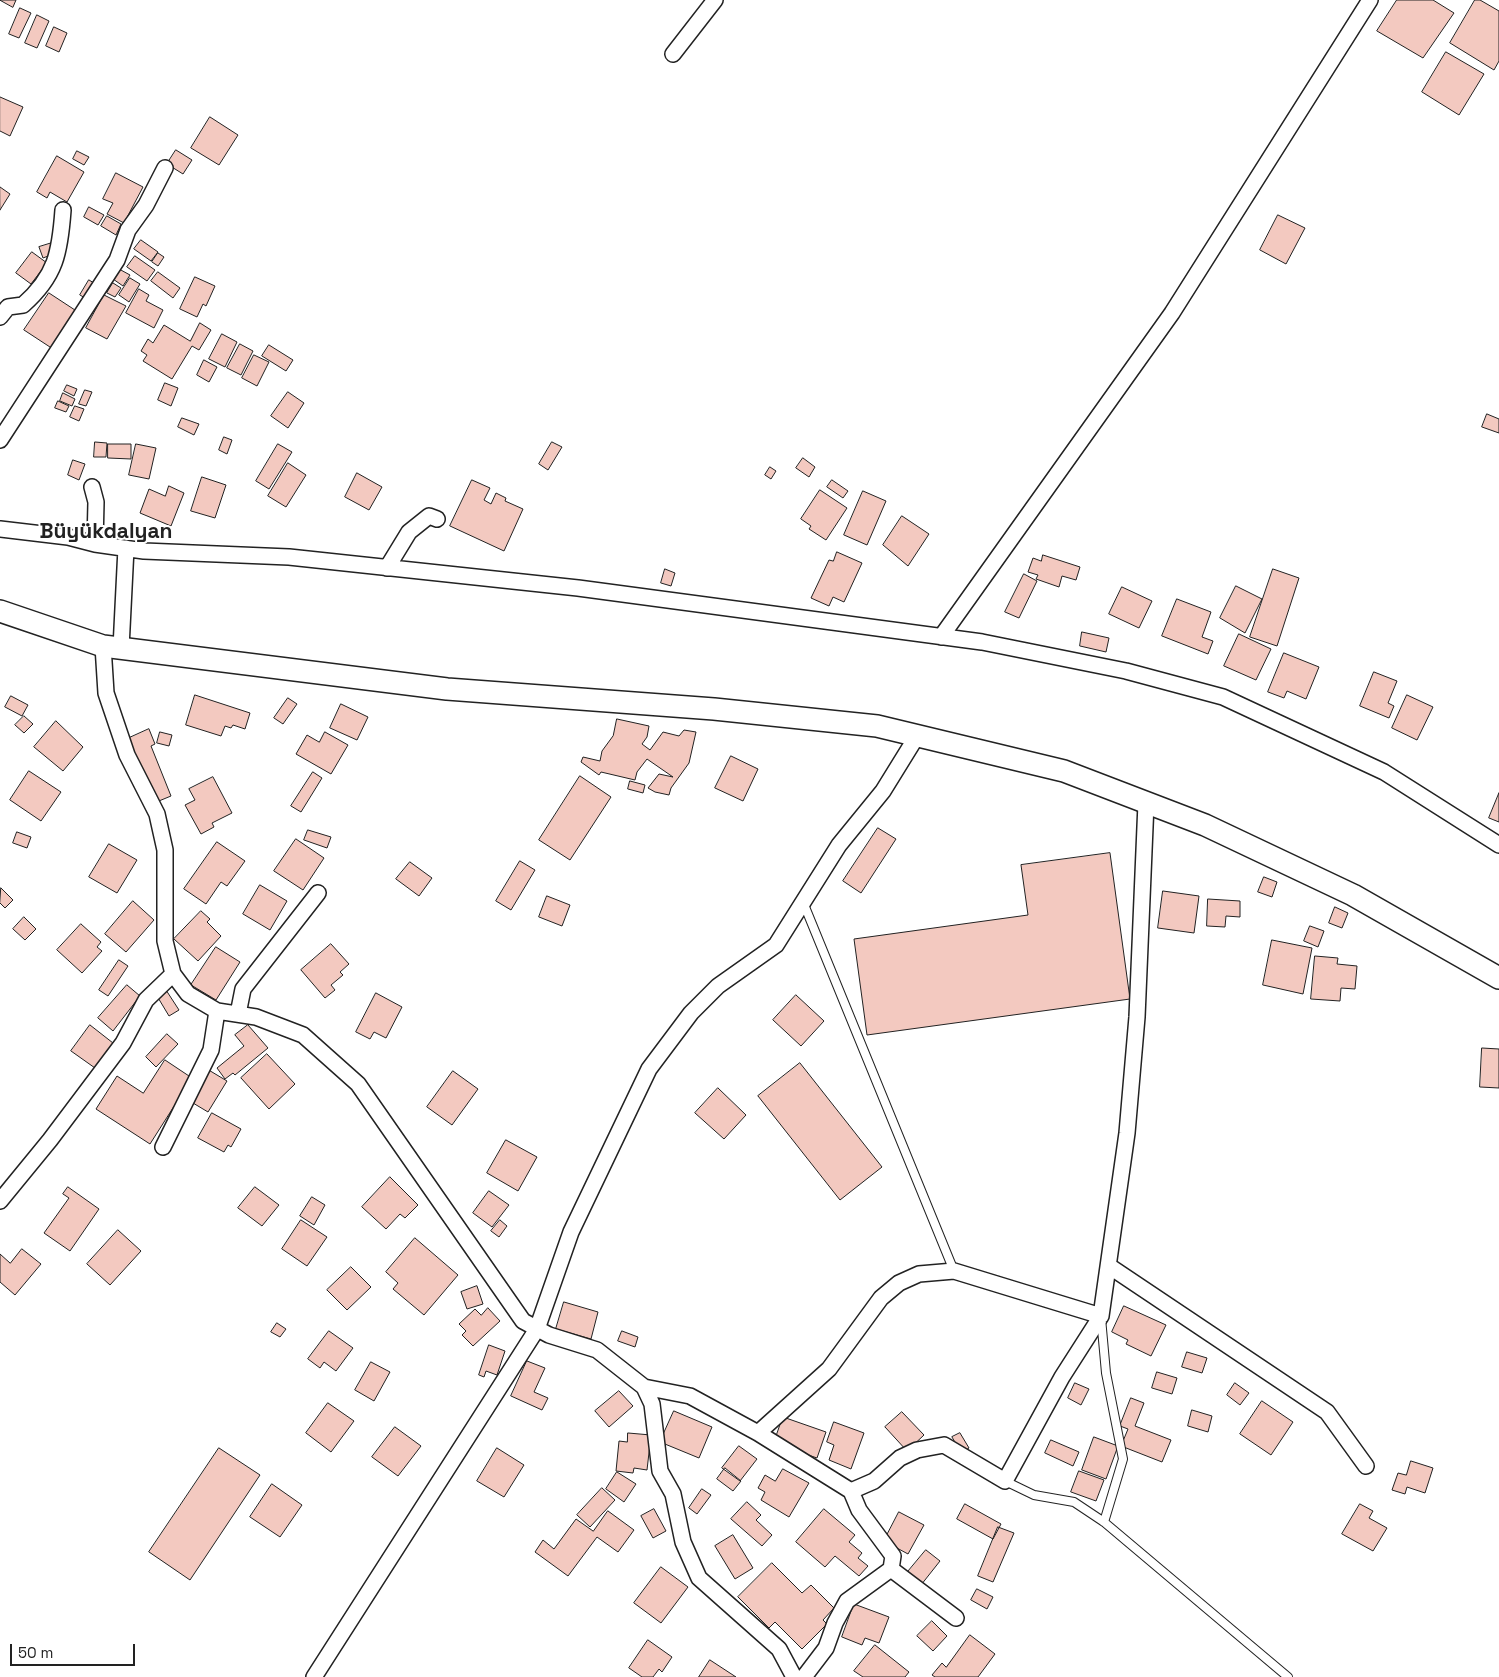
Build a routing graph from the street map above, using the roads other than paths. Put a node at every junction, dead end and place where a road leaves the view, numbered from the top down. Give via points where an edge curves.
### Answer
1 (715, 0) edge
2 (1370, 0) edge
3 (673, 54) dead end
4 (165, 168) dead end
5 (63, 210) dead end
6 (0, 316) edge
7 (1, 438) edge
8 (92, 487) dead end
9 (437, 519) dead end
10 (0, 529) edge
11 (95, 544) junction
12 (126, 548) junction
13 (387, 568) junction
14 (0, 611) edge
15 (941, 637) junction
16 (112, 647) junction
17 (917, 736) junction
18 (1146, 803) junction
19 (1499, 845) edge
20 (318, 893) dead end
21 (803, 902) junction
22 (173, 974) junction
23 (1499, 978) edge
24 (216, 1010) junction
25 (238, 1014) junction
26 (163, 1147) dead end
27 (0, 1201) edge
28 (1109, 1266) junction
29 (954, 1271) junction
30 (1101, 1316) junction
31 (537, 1329) junction
32 (644, 1387) junction
33 (758, 1433) junction
34 (1366, 1466) dead end
35 (1005, 1481) junction
36 (851, 1491) junction
37 (1104, 1522) junction
38 (891, 1569) junction
39 (956, 1618) dead end
40 (314, 1677) edge
41 (794, 1677) edge
42 (804, 1677) edge
43 (1288, 1677) edge

1 - 3 street
2 - 15 street via 1172,313
4 - 7 street via 146,205 128,230 117,260
5 - 6 street via 58,255 48,276 23,305 8,307
8 - 11 street via 96,502
9 - 13 street via 429,516 409,532
10 - 11 street via 68,537
11 - 12 street
12 - 13 street via 289,557
12 - 16 street
13 - 15 street via 578,588
14 - 16 street
15 - 19 street via 1126,671 1223,697 1384,772
16 - 17 street via 447,689 714,709 877,726
16 - 22 street via 106,693 127,755 157,814 165,850 164,941
17 - 18 street via 1064,771
17 - 21 street via 883,791 840,845
18 - 23 street via 1205,825 1353,895
18 - 28 street via 1128,1133
20 - 25 street via 243,990
21 - 29 lane
21 - 31 street via 776,946 718,986 691,1013 649,1069 571,1232
22 - 24 street via 188,994
22 - 27 street via 146,1000 123,1043
24 - 25 street
24 - 26 street via 211,1050
25 - 31 street via 256,1017 303,1035 358,1084 523,1321
28 - 30 street
28 - 34 street via 1326,1412
29 - 30 street
29 - 33 street via 919,1274 899,1283 881,1298 829,1369
30 - 35 street via 1062,1377
30 - 37 lane via 1106,1373 1123,1459
31 - 32 street via 597,1350
31 - 40 street
32 - 33 street via 690,1396
32 - 41 street via 652,1404 660,1471 673,1494 682,1542 699,1578 779,1649
33 - 36 street
35 - 36 street via 944,1445 917,1450 900,1458 874,1481
35 - 37 lane via 1034,1495 1074,1502
36 - 38 street via 859,1510 893,1556
37 - 43 lane
38 - 39 street
38 - 42 street via 847,1601 826,1648

